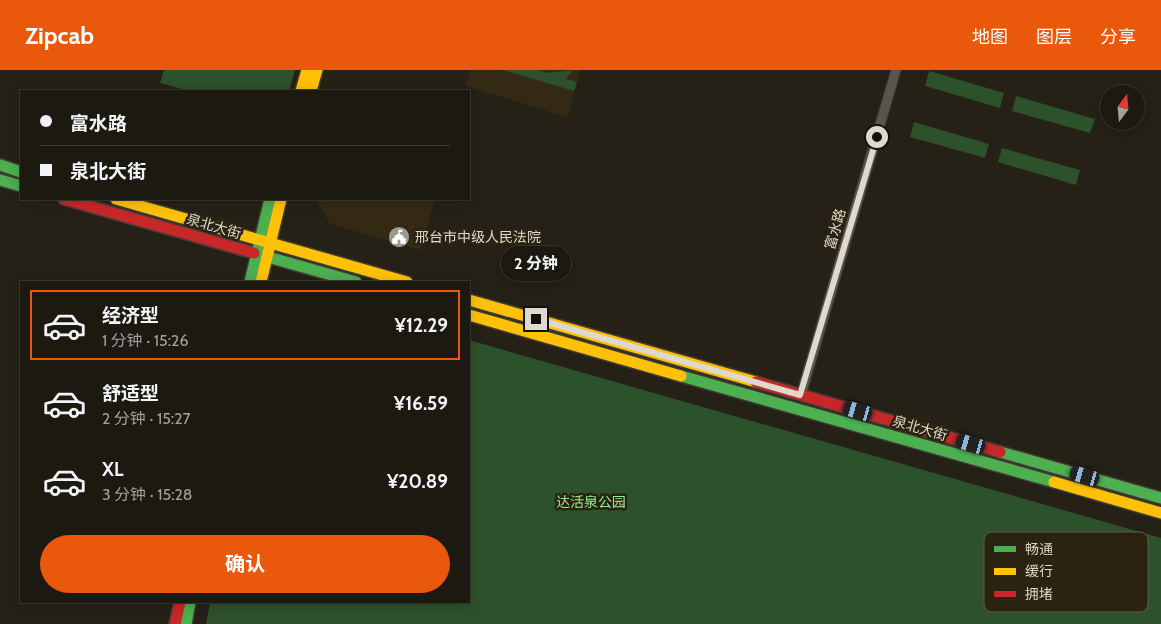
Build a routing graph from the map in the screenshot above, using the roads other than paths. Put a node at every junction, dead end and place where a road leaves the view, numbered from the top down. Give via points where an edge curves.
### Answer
1 (307, 70) edge
2 (317, 70) edge
3 (896, 70) edge
4 (301, 90) edge
5 (311, 90) edge
6 (0, 166) edge
7 (20, 172) edge
8 (0, 180) edge
9 (20, 186) edge
10 (67, 200) edge
11 (119, 200) edge
12 (270, 200) edge
13 (281, 200) edge
14 (265, 242) junction
15 (262, 256) junction
16 (250, 281) edge
17 (261, 281) edge
18 (352, 281) edge
19 (404, 281) edge
20 (470, 300) edge
21 (470, 315) edge
22 (800, 395) junction
23 (1161, 498) edge
24 (1161, 513) edge
25 (180, 603) edge
26 (190, 603) edge
27 (175, 624) edge
28 (186, 624) edge

1 - 4 main road
2 - 5 main road
3 - 22 street, 富水路
6 - 7 main road
8 - 9 main road
10 - 15 main road, 泉北大街
11 - 14 main road, 泉北大街
12 - 14 main road
13 - 14 main road
14 - 15 main road
14 - 19 main road, 泉北大街
15 - 16 main road
15 - 17 main road
15 - 18 main road, 泉北大街
20 - 22 main road, 泉北大街
21 - 24 main road, 泉北大街
22 - 23 main road, 泉北大街
25 - 27 main road
26 - 28 main road

